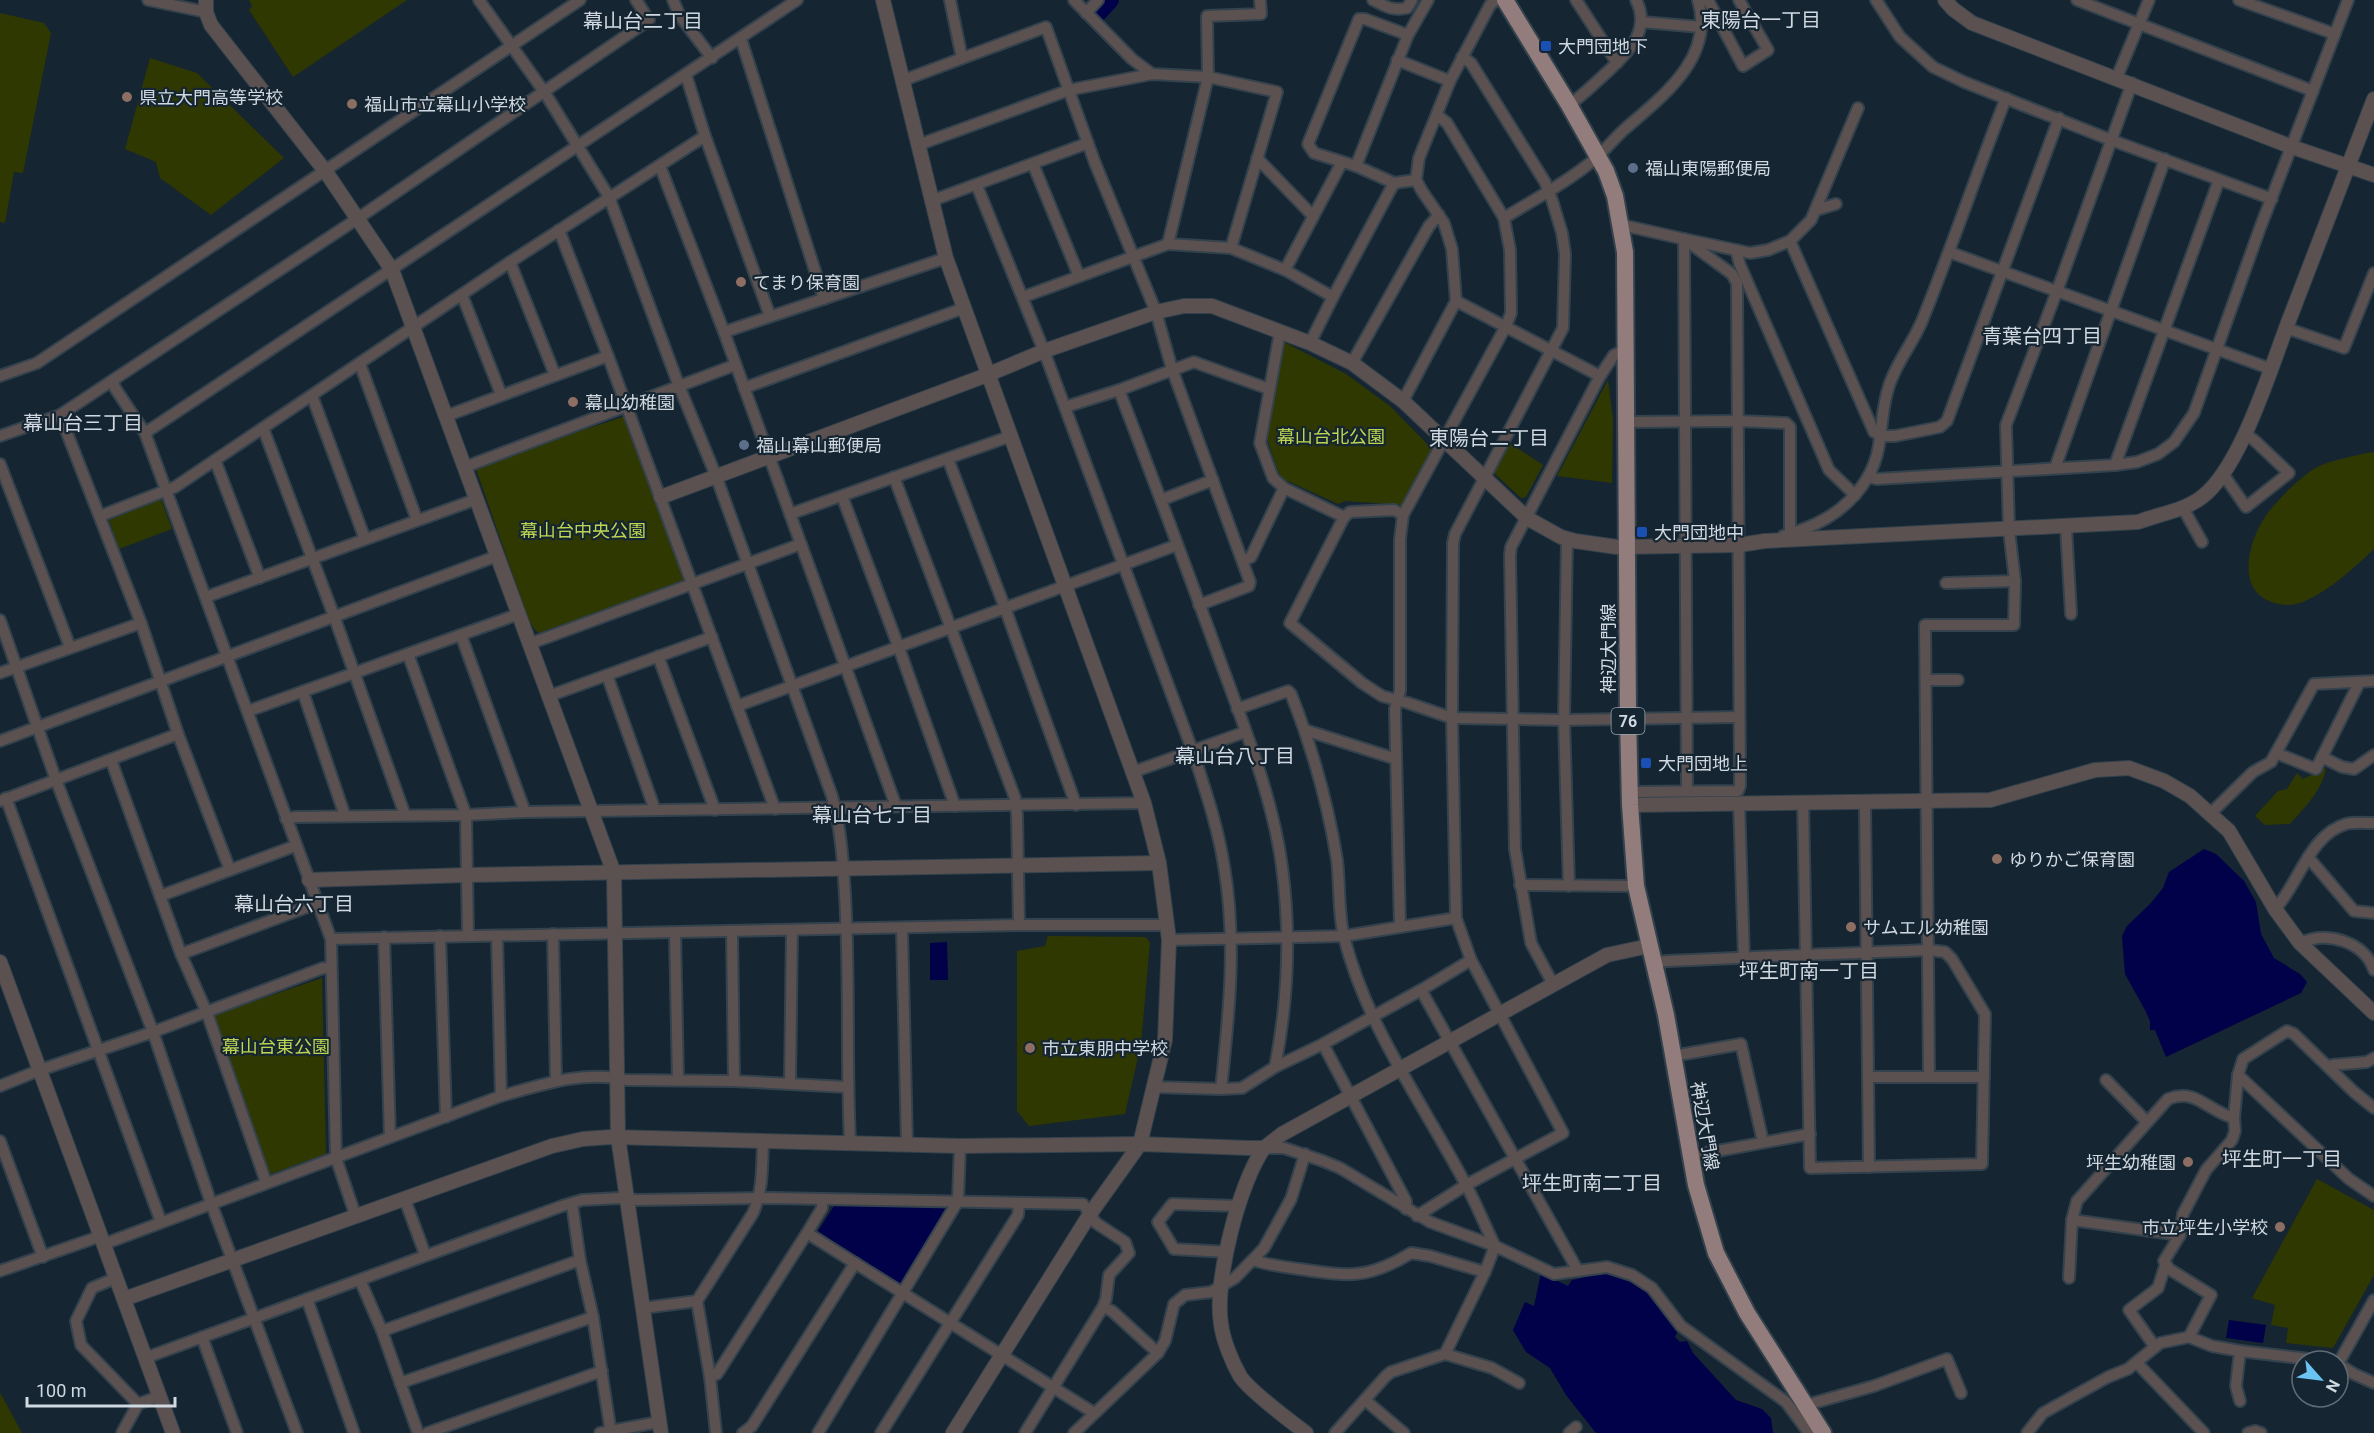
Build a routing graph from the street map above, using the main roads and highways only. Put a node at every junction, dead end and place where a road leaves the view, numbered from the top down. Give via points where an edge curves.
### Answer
1 (1505, 0) edge
2 (1823, 1433) edge

1 - 2 main road, 神辺大門線 / 76 via 1598,154 1622,225 1628,718 1636,886 1666,1015 1696,1185 1716,1253 1747,1313

